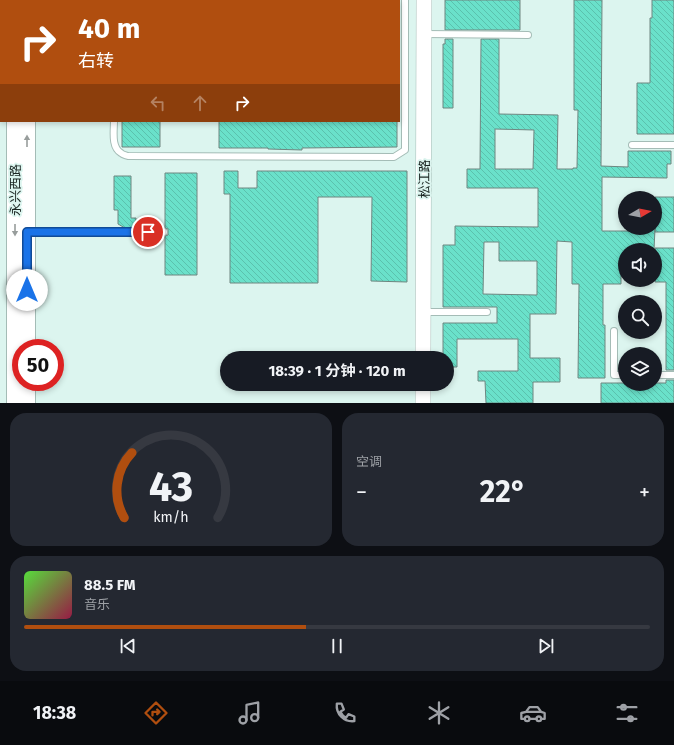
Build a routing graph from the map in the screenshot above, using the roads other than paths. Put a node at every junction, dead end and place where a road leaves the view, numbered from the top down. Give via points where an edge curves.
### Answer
1 (405, 0) edge
2 (424, 0) edge
3 (424, 34) junction
4 (528, 35) dead end
5 (15, 122) edge
6 (27, 122) edge
7 (114, 122) edge
8 (632, 145) dead end
9 (674, 145) edge
10 (27, 232) junction
11 (164, 232) dead end
12 (423, 312) junction
13 (487, 312) dead end
14 (614, 331) dead end
15 (27, 339) edge
16 (423, 351) edge
17 (618, 375) edge
18 (662, 375) edge
19 (674, 375) edge
20 (27, 391) edge
21 (423, 391) edge
22 (15, 403) edge
23 (27, 403) edge
24 (423, 403) edge

1 - 7 lane via 405,150 394,157 128,156 120,153 114,142
2 - 3 street, 松江路
3 - 4 lane
3 - 12 street, 松江路
5 -> 22 main road, 永兴西路
10 -> 6 main road, 永兴西路
8 - 9 lane
10 - 11 lane
10 - 15 main road, 永兴西路
12 - 13 lane
12 - 16 street, 松江路
14 - 17 lane via 614,375
18 - 19 lane
20 - 23 main road
21 - 24 street

